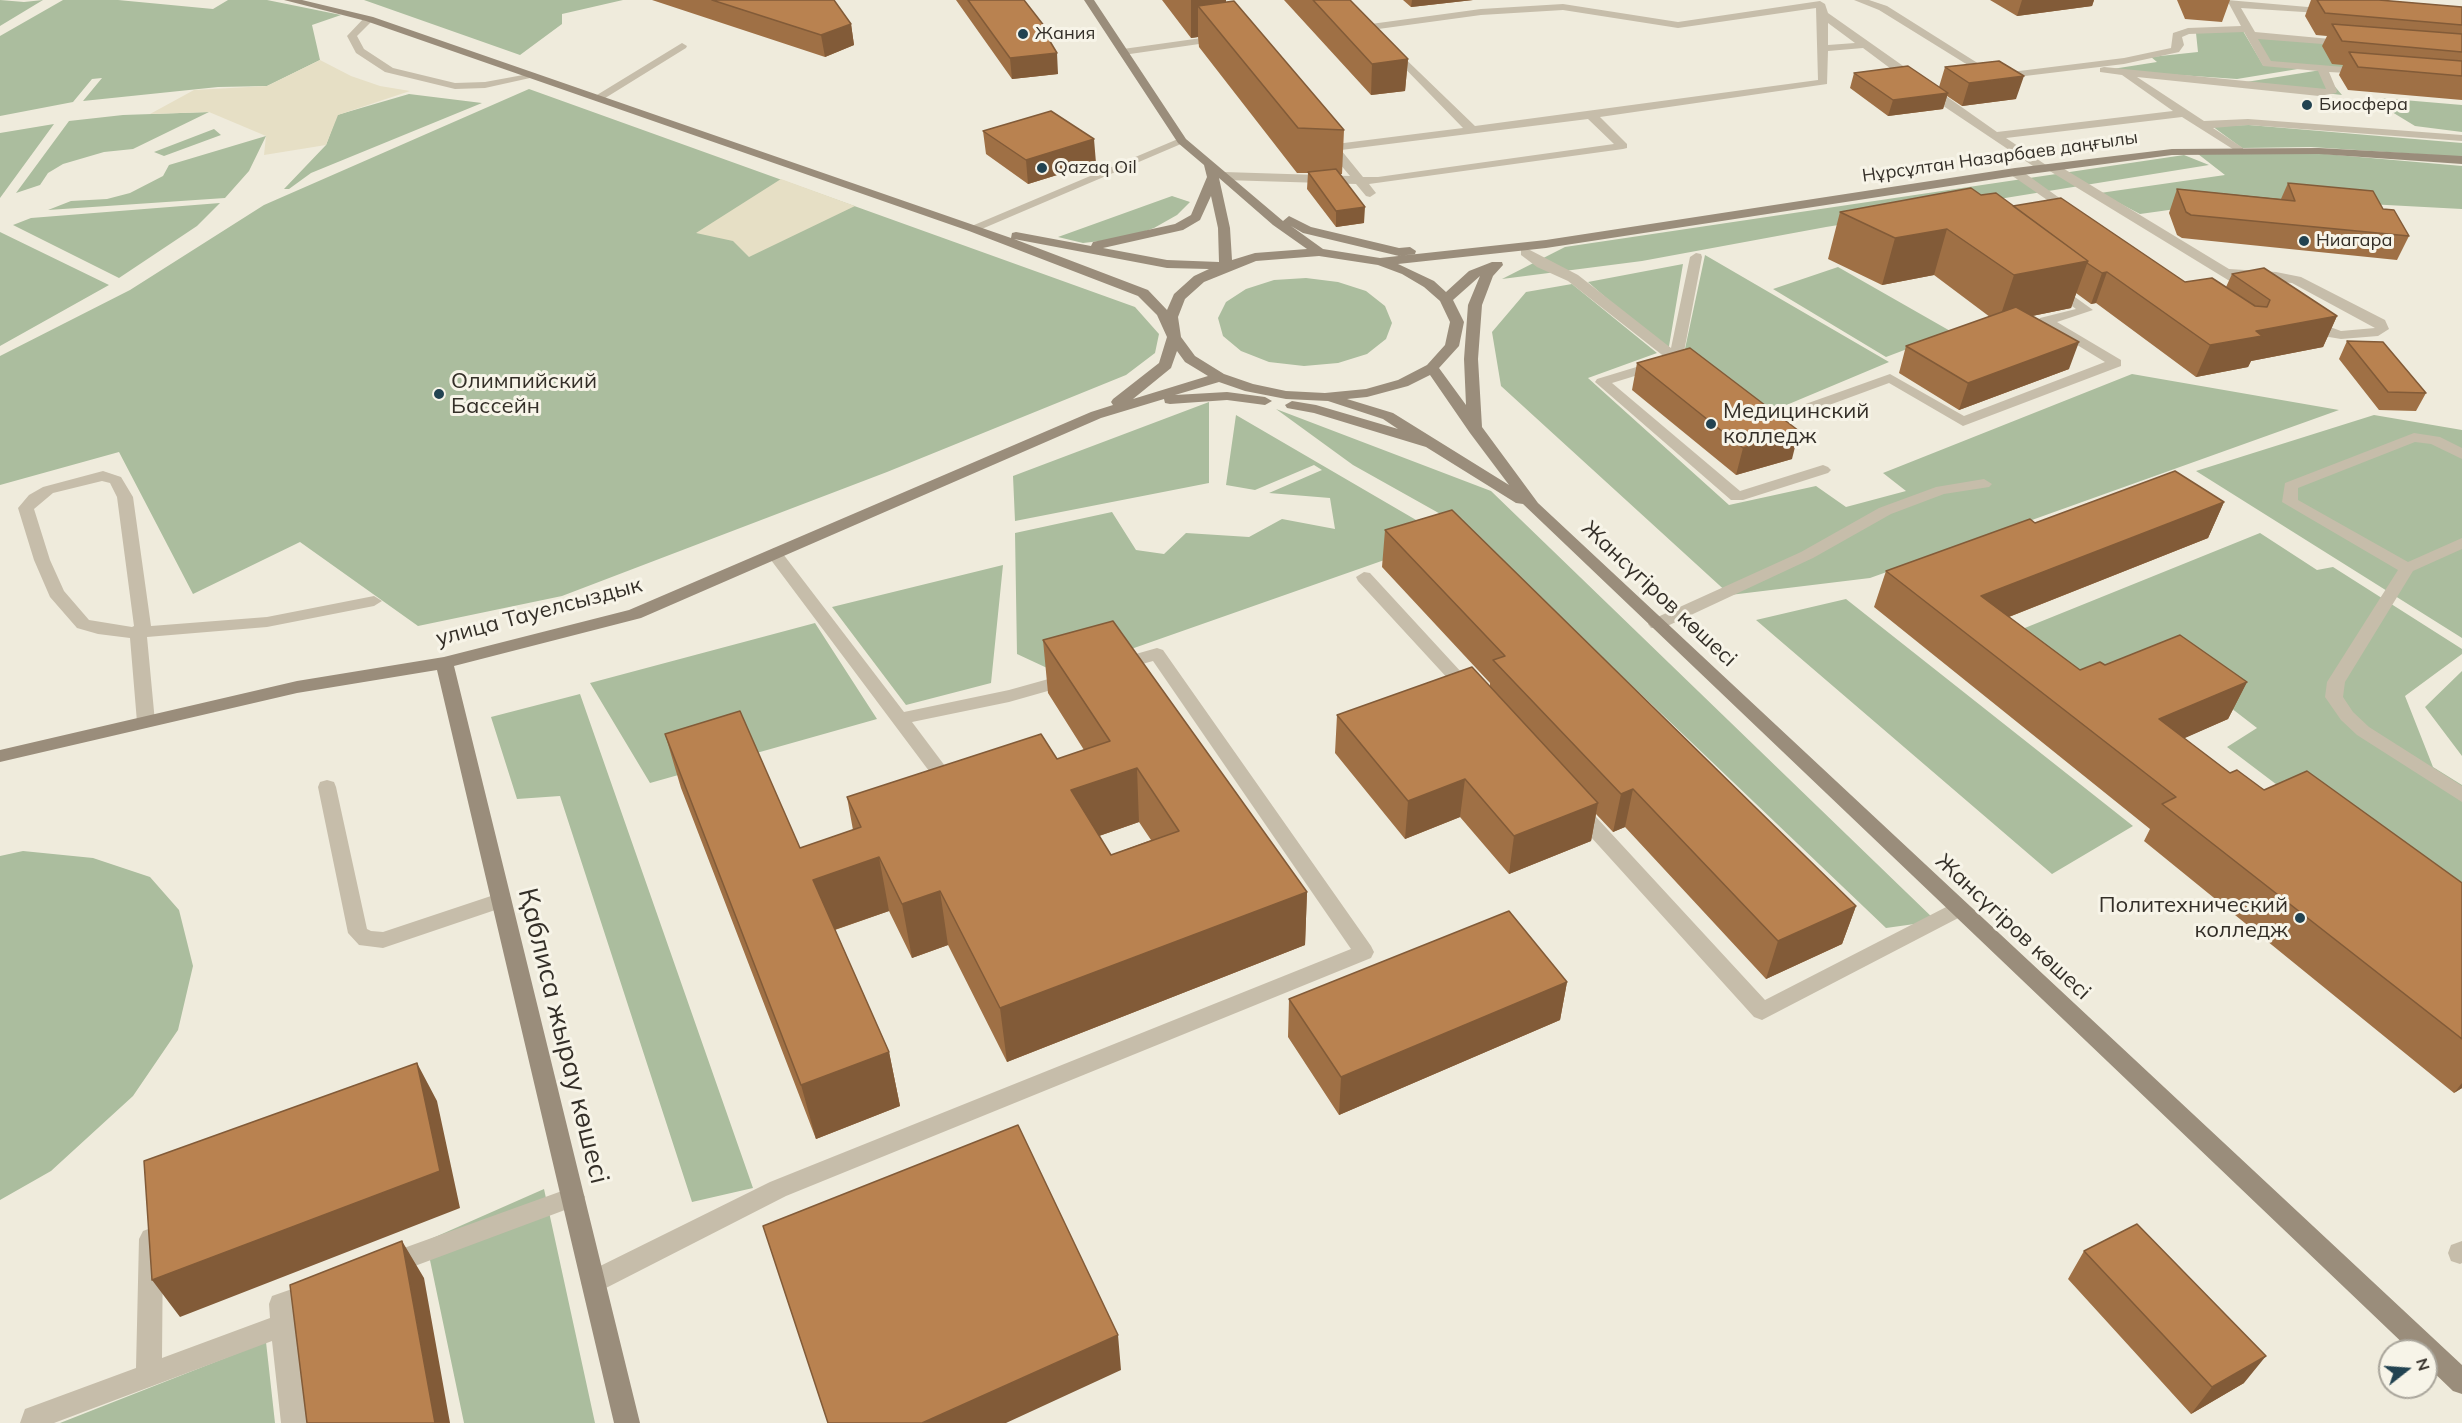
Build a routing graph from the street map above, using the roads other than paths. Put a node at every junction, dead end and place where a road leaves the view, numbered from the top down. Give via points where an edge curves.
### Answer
1 (289, 0) edge
2 (1089, 0) edge
3 (1467, 0) edge
4 (1606, 0) edge
5 (1859, 0) edge
6 (2233, 2) edge
7 (1823, 6) edge
8 (1481, 12) junction
9 (2339, 13) edge
10 (1630, 17) junction
11 (369, 19) junction
12 (2249, 32) junction
13 (1230, 37) edge
14 (2358, 44) edge
15 (1865, 45) junction
16 (682, 46) dead end
17 (1821, 49) junction
18 (1123, 52) junction
19 (2081, 67) junction
20 (2322, 68) junction
21 (2123, 72) junction
22 (2372, 72) edge
23 (534, 76) junction
24 (1993, 78) junction
25 (1970, 81) edge
26 (1946, 84) dead end
27 (1922, 87) junction
28 (598, 98) junction
29 (2185, 113) junction
30 (1591, 115) junction
31 (2202, 125) junction
32 (1317, 129) edge
33 (1472, 130) junction
34 (1995, 136) junction
35 (2462, 138) edge
36 (1182, 141) junction
37 (1332, 148) junction
38 (2239, 150) junction
39 (2462, 160) edge
40 (2047, 168) junction
41 (1216, 172) junction
42 (2015, 172) junction
43 (1359, 180) junction
44 (1370, 193) dead end
45 (1253, 201) junction
46 (2087, 222) edge
47 (973, 228) junction
48 (1048, 242) junction
49 (1546, 244) junction
50 (1493, 250) junction
51 (1319, 252) junction
52 (1526, 252) junction
53 (1696, 257) dead end
54 (1380, 262) junction
55 (1497, 265) junction
56 (1226, 266) junction
57 (2226, 273) junction
58 (2042, 277) edge
59 (1123, 286) junction
60 (2263, 296) edge
61 (1446, 299) junction
62 (2300, 318) edge
63 (1174, 337) junction
64 (1676, 359) junction
65 (1432, 368) junction
66 (1219, 377) junction
67 (1701, 377) edge
68 (1141, 396) junction
69 (1325, 397) junction
70 (1748, 410) edge
71 (1475, 430) junction
72 (1430, 442) junction
73 (2462, 454) edge
74 (1823, 470) dead end
75 (1984, 484) dead end
76 (1532, 506) junction
77 (2462, 543) edge
78 (774, 554) junction
79 (2406, 568) junction
80 (1364, 577) dead end
81 (374, 601) dead end
82 (1657, 624) junction
83 (138, 632) junction
84 (444, 663) junction
85 (1484, 707) edge
86 (900, 719) junction
87 (146, 722) junction
88 (0, 756) edge
89 (948, 782) edge
90 (327, 788) dead end
91 (1563, 794) edge
92 (2462, 795) edge
93 (500, 901) junction
94 (1959, 909) junction
95 (573, 1197) junction
96 (151, 1211) edge
97 (371, 1271) edge
98 (593, 1282) junction
99 (338, 1284) edge
100 (283, 1325) junction
101 (148, 1375) junction
102 (2462, 1382) edge
103 (33, 1423) edge
104 (294, 1423) edge
105 (627, 1423) edge

1 - 11 main road
2 - 18 main road
3 - 8 street
4 - 10 street
5 - 24 street via 1883,8
6 - 9 street
6 - 12 street
7 - 10 street via 1678,26
7 - 15 street
7 - 17 street
8 - 10 street via 1563,7
8 - 33 street via 1375,31
11 - 23 main road
11 - 23 street via 352,36 360,51 389,70 455,86
12 - 14 street
12 - 19 street via 2188,31 2177,35 2179,45 2175,50
12 - 20 street via 2267,64
13 - 18 street
15 - 17 street
15 - 27 street
16 - 28 street
17 - 30 street via 1823,82
18 - 36 main road
19 - 21 street
19 - 24 street
20 - 21 street via 2332,90 2319,93
20 - 22 street
21 - 29 street
23 - 28 main road
24 - 25 street
26 - 27 street
27 - 34 street
28 - 47 main road
29 - 31 street
29 - 34 street
30 - 33 street
30 - 43 street via 1623,146 1378,181
31 - 35 street via 2248,122
31 - 38 street
32 - 37 street
33 - 37 street
34 - 40 street
36 - 41 main road
36 - 47 street
37 - 43 street
38 - 39 main road, Нұрсұлтан Назарбаев даңғылы
38 - 40 main road, Нұрсұлтан Назарбаев даңғылы via 2172,152
40 - 42 main road, Нұрсұлтан Назарбаев даңғылы
40 - 57 street
41 - 43 street
41 - 45 main road
41 - 48 main road via 1196,216 1179,227 1116,243
41 - 56 main road
42 - 46 street
42 - 49 main road, Нұрсұлтан Назарбаев даңғылы
43 - 44 street
45 - 50 main road via 1307,230 1399,252
45 - 51 main road
47 - 48 main road
47 - 59 main road
48 - 56 main road via 1167,264
49 - 50 main road
49 - 52 main road
50 - 54 main road
51 - 54 main road
51 - 56 main road via 1265,256
52 - 55 main road
52 - 64 street via 1573,278
53 - 64 street
54 - 61 main road via 1422,280
55 - 61 main road via 1474,274
55 - 71 main road via 1486,274 1475,305 1471,359
56 - 63 main road, улица Тауелсыздык via 1198,279 1179,297 1171,317
57 - 60 street
57 - 62 street via 2296,280 2380,323 2382,329 2341,335 2328,333
58 - 70 street via 2086,310 2045,321 2116,363 1963,422 1890,378 1767,423
59 - 63 main road via 1143,293 1162,313
59 - 68 main road via 1159,317 1165,344
61 - 65 main road via 1457,322 1452,346
63 - 66 main road via 1190,359
63 - 68 main road, улица Тауелсыздык via 1166,365
64 - 67 street
64 - 74 street via 1602,382 1737,497
65 - 69 main road via 1403,383
65 - 71 main road
66 - 68 main road, улица Тауелсыздык
66 - 69 main road via 1250,388
68 - 72 main road via 1227,396 1273,402 1316,409
68 - 78 main road, улица Тауелсыздык
69 - 72 main road via 1388,416
71 - 76 main road
72 - 76 main road
73 - 79 street via 2435,441 2414,437 2290,486 2290,502
75 - 82 street via 1941,490 1885,511 1808,555
76 - 82 main road, Жансүгіров көшесі
77 - 79 street
78 - 84 main road, улица Тауелсыздык via 635,614
78 - 86 street
79 - 92 street via 2336,682 2334,697 2363,731
80 - 85 street
81 - 83 street via 267,622
82 - 94 main road, Жансүгіров көшесі
83 - 83 street via 143,628 125,497 116,480 103,476 48,490 35,498 26,508 56,593 83,624
83 - 87 street
84 - 87 main road, улица Тауелсыздык via 297,687
84 - 93 main road, Қаблиса жырау көшесі
86 - 89 street
86 - 98 street via 1009,696 1157,654 1364,952 778,1189
87 - 88 main road, улица Тауелсыздык
90 - 93 street via 358,933 366,939 383,940
91 - 94 street via 1762,1011
93 - 95 main road, Қаблиса жырау көшесі
94 - 102 main road, Жансүгіров көшесі
95 - 97 street
95 - 98 main road, Қаблиса жырау көшесі
96 - 101 street
98 - 105 main road, Қаблиса жырау көшесі
99 - 100 street via 281,1304
100 - 101 street
100 - 104 street
101 - 103 street via 34,1418

